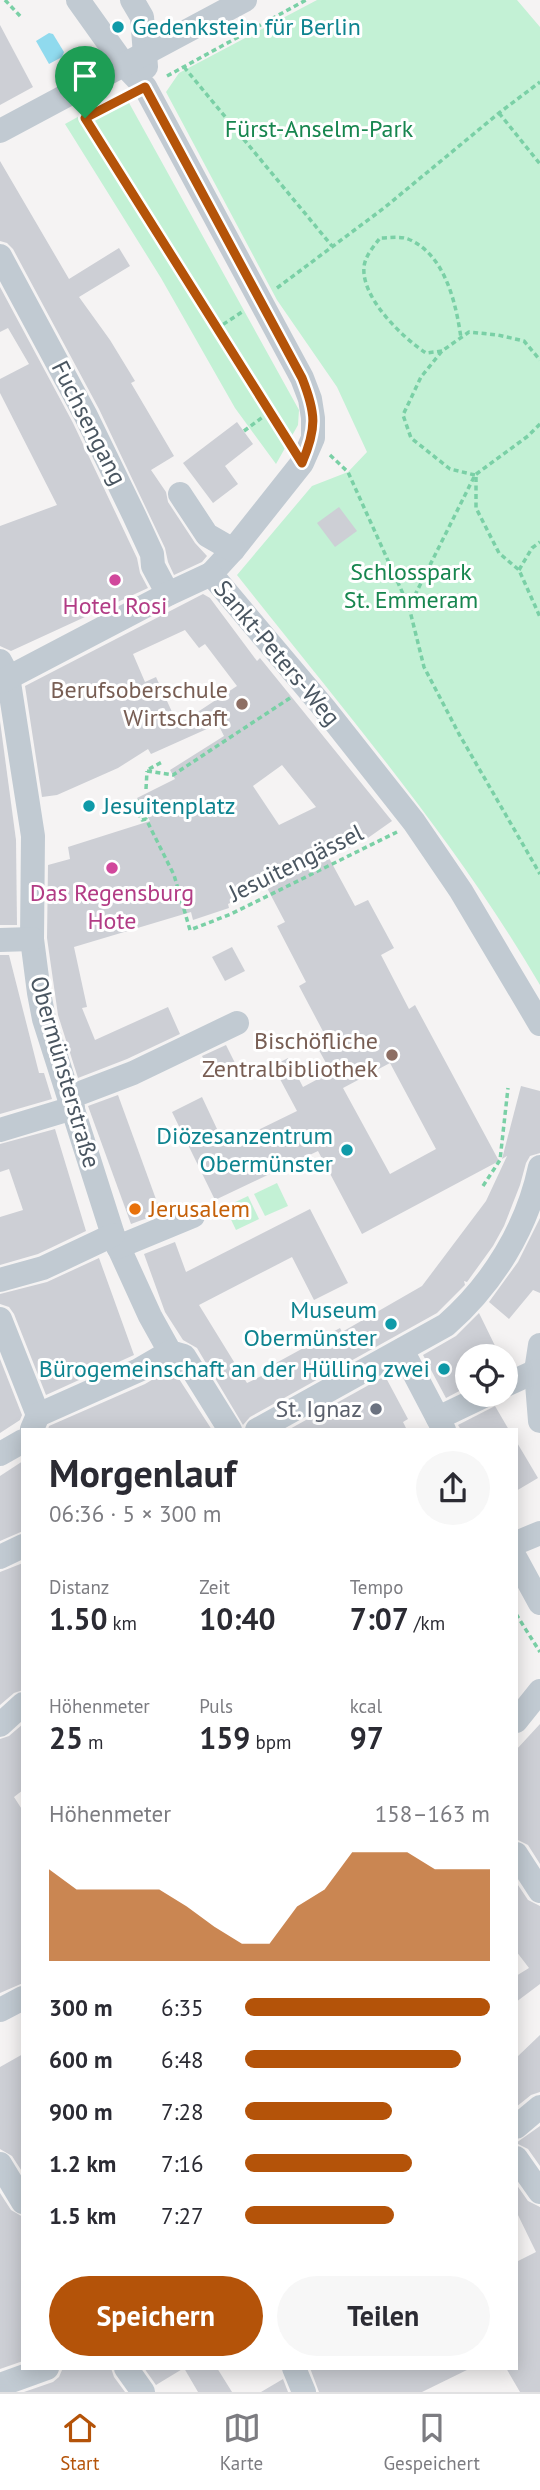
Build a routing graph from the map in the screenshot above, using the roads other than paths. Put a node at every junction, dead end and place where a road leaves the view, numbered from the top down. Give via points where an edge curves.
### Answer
1 (78, 0) edge
2 (132, 0) edge
3 (245, 0) edge
4 (135, 60) junction
5 (0, 131) edge
6 (0, 256) edge
7 (180, 494) dead end
8 (233, 550) junction
9 (211, 574) junction
10 (169, 594) junction
11 (3, 673) edge
12 (32, 939) junction
13 (0, 940) edge
14 (237, 1023) dead end
15 (540, 1024) edge
16 (72, 1103) junction
17 (0, 1130) edge
18 (540, 1167) edge
19 (193, 1216) dead end
20 (115, 1241) junction
21 (0, 1280) edge
22 (0, 1319) edge
23 (540, 1345) edge
24 (402, 1350) junction
25 (170, 1353) junction
26 (536, 1371) junction
27 (518, 1379) edge
28 (467, 1407) edge
29 (540, 1421) edge
30 (35, 1423) edge
31 (441, 1424) edge
32 (229, 1428) edge
33 (261, 1428) edge
34 (21, 1442) edge
35 (0, 1454) edge
36 (540, 1533) edge
37 (518, 1543) edge
38 (21, 1547) edge
39 (0, 1557) edge
40 (518, 1567) edge
41 (540, 1603) edge
42 (540, 1691) edge
43 (21, 1706) edge
44 (518, 1718) edge
45 (0, 1725) edge
46 (518, 1857) edge
47 (540, 1891) edge
48 (21, 1999) edge
49 (0, 2010) edge
50 (540, 2107) edge
51 (518, 2125) edge
52 (518, 2161) edge
53 (0, 2164) edge
54 (540, 2192) edge
55 (21, 2199) edge
56 (41, 2370) edge
57 (127, 2370) edge
58 (295, 2370) edge
59 (0, 2385) edge
60 (143, 2392) edge
61 (304, 2392) edge

1 - 4 street
2 - 4 street via 142,18
3 - 4 street
4 - 5 street
4 - 8 street, Sankt-Peters-Weg via 310,399 313,438 302,463
6 - 10 street, Fuchsengang via 86,416
7 - 8 street via 207,535
8 - 9 street, Sankt-Peters-Weg
9 - 10 street
9 - 15 street, Sankt-Peters-Weg via 414,822
10 - 11 street
11 - 12 street, Obermünsterstraße via 33,836
12 - 13 street
12 - 16 street, Obermünsterstraße via 44,1019
14 - 16 street
16 - 17 street
16 - 20 street, Obermünsterstraße
18 - 24 street via 517,1236 463,1310
19 - 20 street
20 - 21 street
20 - 25 street, Obermünsterstraße
22 - 30 street
23 - 26 street
24 - 31 street
24 - 33 street
25 - 30 street
25 - 32 street, Obermünsterstraße via 184,1356
26 - 27 street
26 - 29 street
28 - 31 street
34 - 35 street
36 - 37 street
38 - 39 street
40 - 41 street
42 - 44 street
43 - 45 street
46 - 47 street
48 - 49 street
50 - 51 street
52 - 54 street
53 - 55 street
56 - 59 street
57 - 60 street
58 - 61 street

